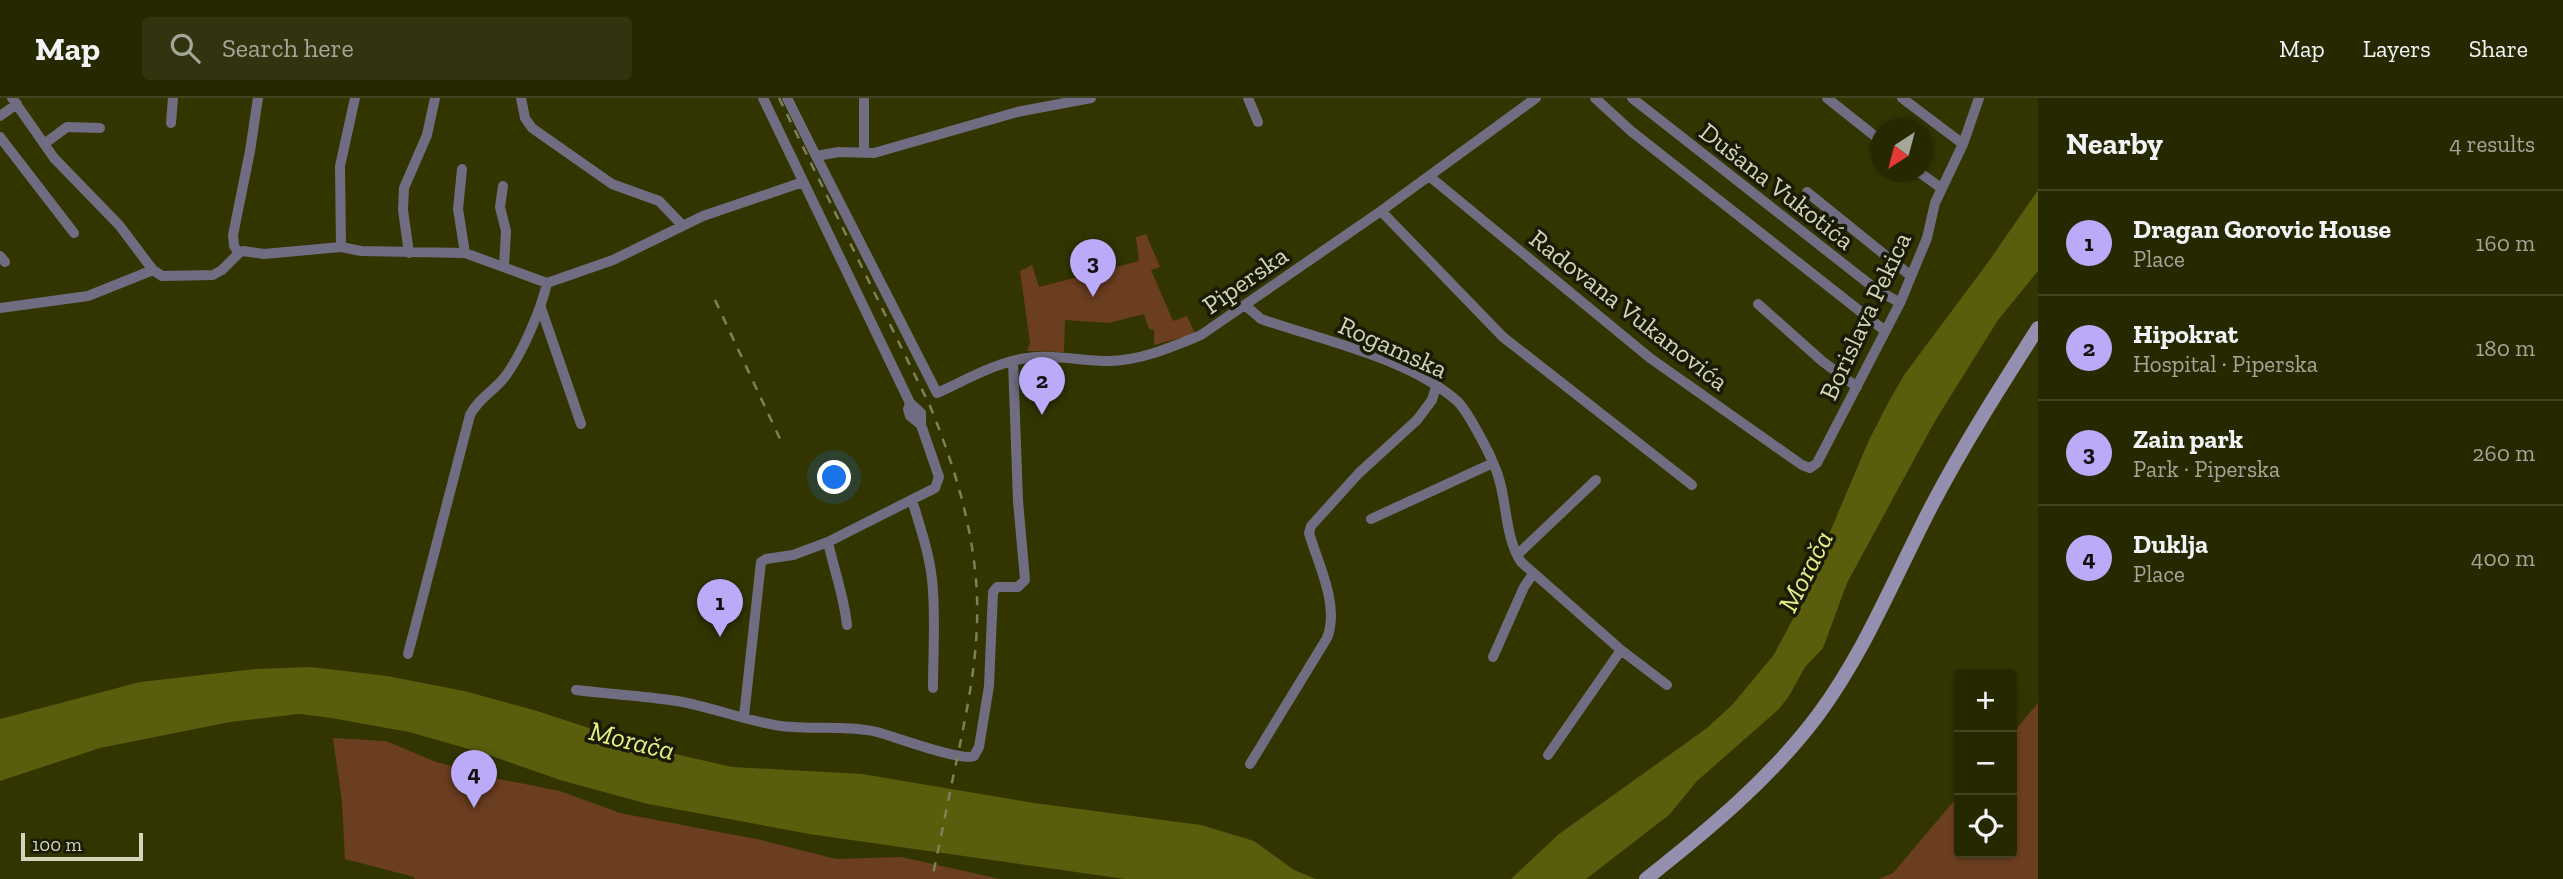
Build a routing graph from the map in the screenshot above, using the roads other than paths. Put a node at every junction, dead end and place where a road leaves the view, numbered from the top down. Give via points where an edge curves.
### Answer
1 (173, 98) edge
2 (258, 98) edge
3 (355, 98) edge
4 (435, 98) edge
5 (521, 98) edge
6 (763, 98) edge
7 (788, 98) edge
8 (864, 98) edge
9 (1091, 98) edge
10 (1248, 98) edge
11 (1536, 98) edge
12 (1595, 98) edge
13 (1632, 98) edge
14 (1827, 98) edge
15 (1902, 98) edge
16 (1979, 98) edge
17 (1067, 100) edge
18 (14, 101) edge
19 (0, 116) edge
20 (1258, 121) dead end
21 (171, 123) dead end
22 (100, 128) dead end
23 (1870, 132) edge
24 (0, 137) edge
25 (44, 144) junction
26 (1962, 144) junction
27 (864, 152) junction
28 (816, 156) junction
29 (462, 169) dead end
30 (1429, 176) junction
31 (803, 182) junction
32 (1933, 182) edge
33 (503, 186) dead end
34 (1941, 188) junction
35 (1807, 192) dead end
36 (1381, 211) junction
37 (683, 226) junction
38 (74, 233) dead end
39 (341, 247) junction
40 (239, 253) junction
41 (409, 253) junction
42 (465, 253) junction
43 (504, 266) junction
44 (153, 270) junction
45 (1911, 276) junction
46 (547, 283) junction
47 (1900, 303) junction
48 (1758, 304) dead end
49 (1245, 305) junction
50 (0, 308) edge
51 (541, 308) junction
52 (2038, 328) edge
53 (1884, 330) junction
54 (1013, 362) junction
55 (1436, 387) junction
56 (1857, 387) junction
57 (581, 424) dead end
58 (1493, 463) junction
59 (1811, 468) joint
60 (1596, 480) dead end
61 (1692, 485) dead end
62 (912, 500) junction
63 (1371, 519) dead end
64 (828, 541) junction
65 (1517, 555) junction
66 (1533, 574) junction
67 (847, 625) dead end
68 (1622, 650) junction
69 (408, 654) dead end
70 (1493, 657) dead end
71 (1667, 685) dead end
72 (933, 688) dead end
73 (576, 690) dead end
74 (744, 716) junction
75 (1548, 755) dead end
76 (1250, 764) dead end
77 (1646, 879) edge

1 - 21 street
2 - 40 street via 233,235
3 - 39 street via 341,166
4 - 41 street via 427,135 404,188
5 - 37 street via 532,128 612,184 659,201
6 - 31 street
7 - 28 street, Piperska
8 - 27 street
9 - 17 street
10 - 20 street
11 - 30 street, Piperska
12 - 53 street
13 - 47 street, Dušana Vukotića via 1873,287
14 - 23 street
15 - 26 street
16 - 26 street, Borislava Pekica
17 - 27 street
18 - 19 street
18 - 25 street
22 - 25 street via 67,127
24 - 38 street
25 - 44 street
26 - 34 street, Borislava Pekica
27 - 28 street
28 - 54 street, Piperska via 935,394
29 - 42 street via 458,209
30 - 36 street, Piperska
30 - 59 street, Radovana Vukanovića via 1650,358
31 - 37 street
31 - 62 street via 937,467 935,488
32 - 34 street
33 - 43 street
34 - 45 street, Borislava Pekica
35 - 45 street
36 - 49 street, Piperska
36 - 61 street via 1503,337
37 - 46 street via 613,260
39 - 40 street
39 - 41 street
40 - 44 street via 213,275 162,276
41 - 42 street
42 - 43 street
43 - 46 street
44 - 50 street via 88,296
45 - 47 street, Borislava Pekica
46 - 51 street
47 - 53 street, Borislava Pekica
48 - 56 street
49 - 54 street, Piperska via 1201,335 1147,355 1112,361 1028,358
49 - 55 street, Rogamska via 1261,319 1384,360
51 - 57 street
51 - 69 street via 507,374 475,404 470,415
52 - 77 main road via 1954,464 1869,634 1827,702 1758,783
53 - 56 street, Borislava Pekica
54 - 74 street via 1024,580 1018,587 997,587 993,592 989,686 974,756 948,755 874,731 799,728
55 - 58 street, Rogamska via 1460,404
55 - 76 street via 1417,420 1359,473 1311,526 1331,629
56 - 59 street, Borislava Pekica
58 - 63 street
58 - 65 street, Rogamska
60 - 65 street
62 - 64 street
62 - 72 street via 932,576
64 - 67 street
64 - 74 street via 761,562
65 - 66 street, Rogamska
66 - 68 street, Rogamska
66 - 70 street
68 - 71 street, Rogamska
68 - 75 street
73 - 74 street via 677,701

